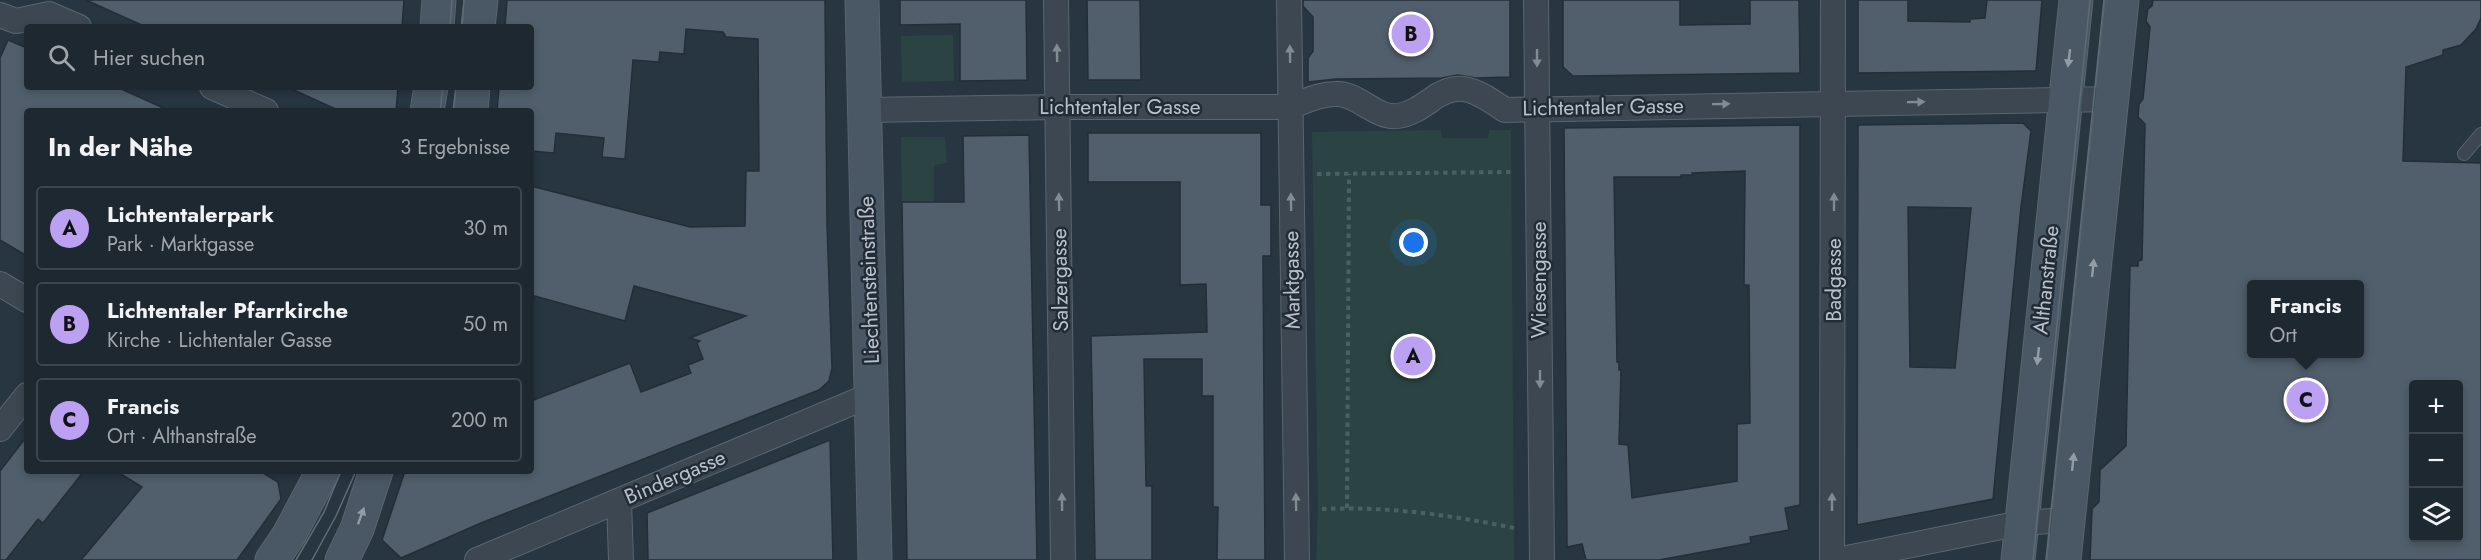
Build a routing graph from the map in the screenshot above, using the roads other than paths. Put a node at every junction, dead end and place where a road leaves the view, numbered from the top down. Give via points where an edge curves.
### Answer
1 (439, 0) edge
2 (481, 0) edge
3 (862, 0) edge
4 (1056, 0) edge
5 (1289, 0) edge
6 (1536, 0) edge
7 (1833, 0) edge
8 (2076, 0) edge
9 (2122, 0) edge
10 (0, 15) edge
11 (72, 24) edge
12 (437, 24) edge
13 (478, 24) edge
14 (219, 90) edge
15 (430, 90) edge
16 (473, 90) edge
17 (2111, 99) junction
18 (2064, 100) junction
19 (1834, 103) junction
20 (1058, 107) junction
21 (1290, 107) junction
22 (259, 108) edge
23 (428, 108) edge
24 (471, 108) edge
25 (1537, 108) junction
26 (864, 110) junction
27 (2481, 134) edge
28 (2464, 154) dead end
29 (0, 284) edge
30 (24, 298) edge
31 (873, 394) junction
32 (24, 399) edge
33 (0, 429) edge
34 (318, 474) edge
35 (375, 474) edge
36 (619, 501) junction
37 (2067, 520) junction
38 (2021, 523) junction
39 (272, 560) edge
40 (342, 560) edge
41 (477, 560) edge
42 (621, 560) edge
43 (875, 560) edge
44 (1063, 560) edge
45 (1297, 560) edge
46 (1542, 560) edge
47 (1832, 560) edge
48 (1837, 560) edge
49 (2018, 560) edge
50 (2064, 560) edge

1 - 12 street
2 - 13 street
3 - 26 street, Liechtensteinstraße
20 -> 4 street, Salzergasse
21 -> 5 street, Marktgasse
6 -> 25 street, Wiesengasse
7 - 19 street, Badgasse
8 -> 18 street, Althanstraße
9 - 17 street
10 - 11 street via 16,21 49,14
14 - 22 street
15 - 23 street
16 - 24 street
17 - 18 street, Lichtentaler Gasse
37 -> 17 street
19 -> 18 street, Lichtentaler Gasse
18 -> 38 street, Althanstraße
25 -> 19 street, Lichtentaler Gasse
47 -> 19 street, Badgasse
20 - 21 street, Lichtentaler Gasse
20 - 26 street, Lichtentaler Gasse
44 -> 20 street, Salzergasse
21 - 25 street, Lichtentaler Gasse via 1324,94 1342,94 1382,114 1397,116 1416,110 1445,89 1468,89 1505,110
45 -> 21 street, Marktgasse
25 -> 46 street, Wiesengasse
26 - 31 street, Liechtensteinstraße
27 - 28 lane
29 - 30 street
31 - 36 street, Bindergasse
31 - 43 street, Liechtensteinstraße
32 - 33 street
34 - 39 street
40 -> 35 street
36 - 41 street, Bindergasse
36 - 42 street
37 - 38 street
37 - 50 street
38 - 48 street
38 - 49 street, Althanstraße

